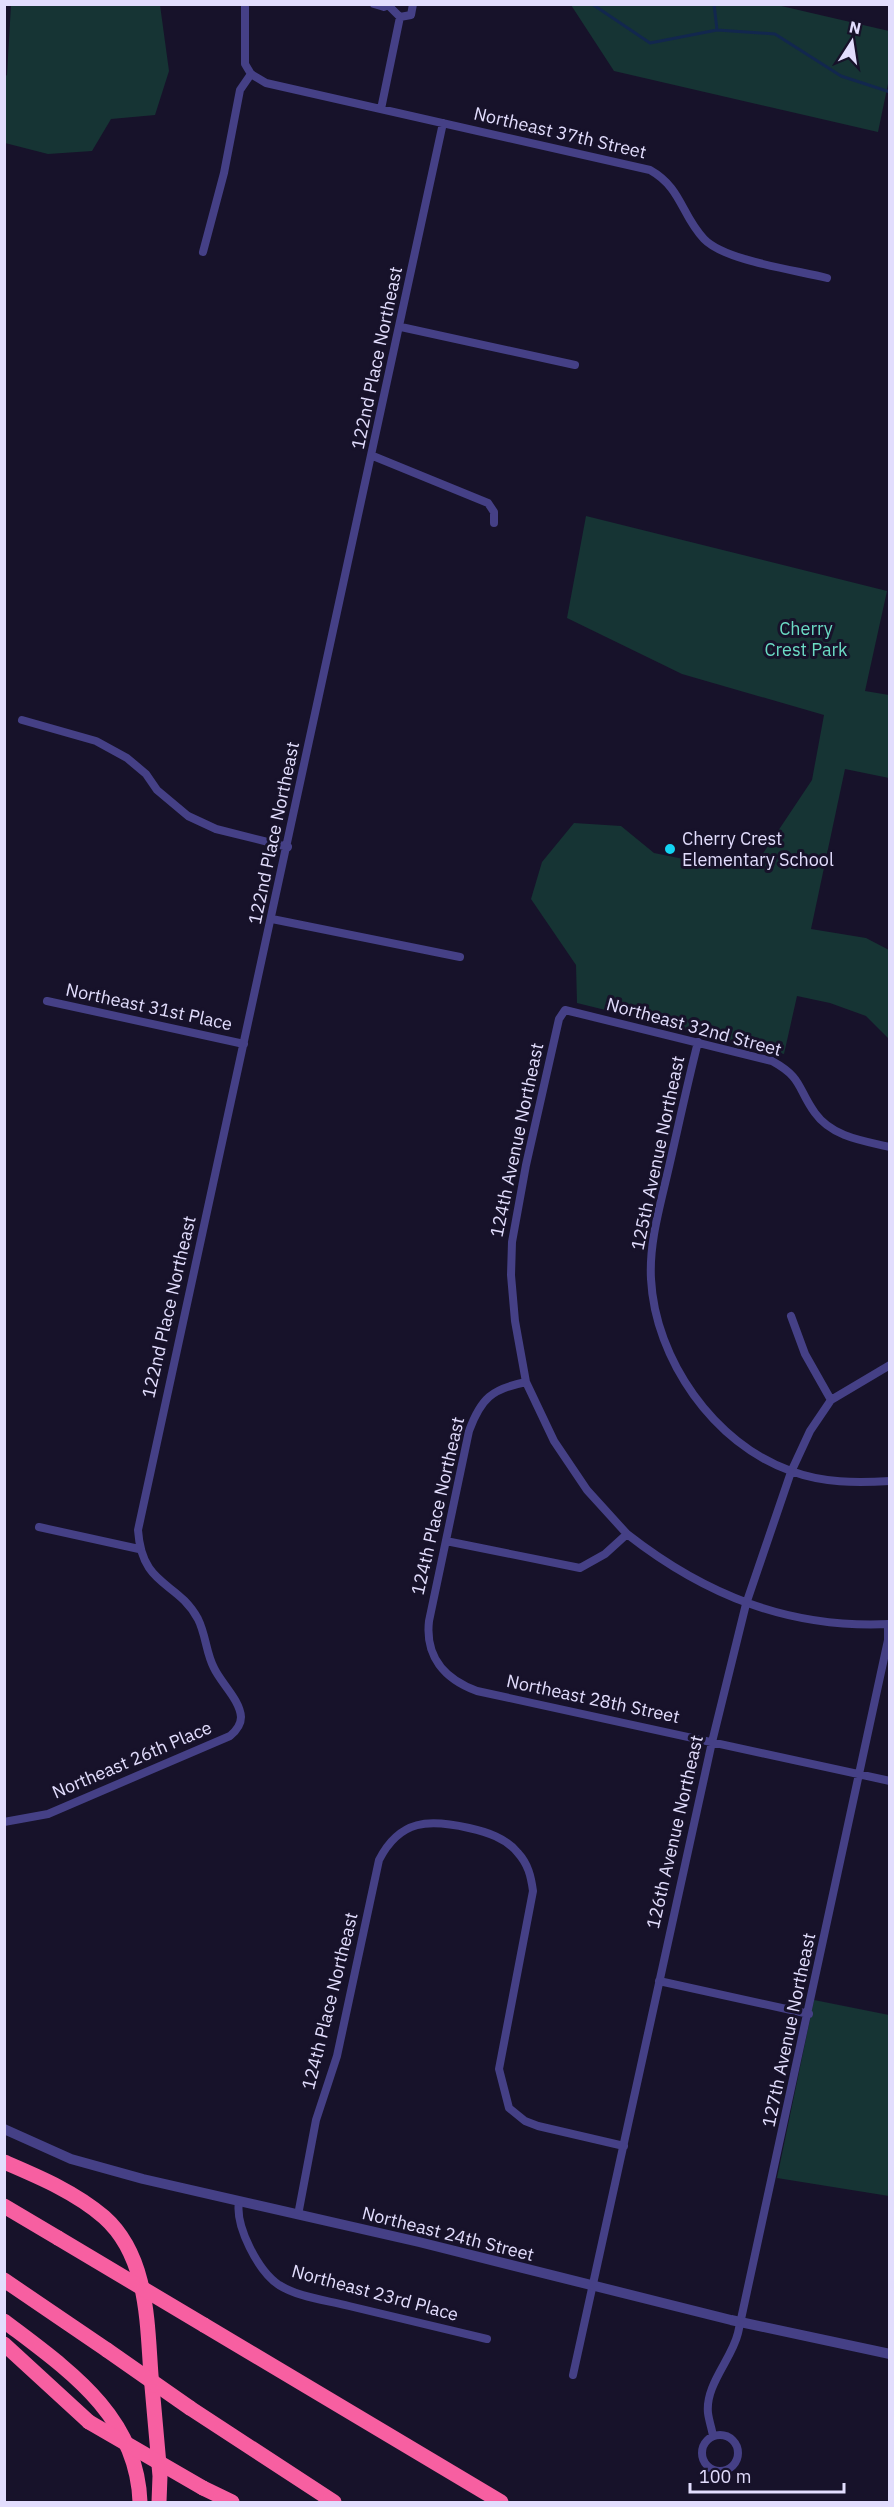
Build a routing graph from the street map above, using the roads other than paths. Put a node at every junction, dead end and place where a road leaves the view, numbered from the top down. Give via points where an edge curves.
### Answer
1 (245, 4) edge
2 (374, 4) edge
3 (413, 4) edge
4 (388, 5) edge
5 (400, 17) junction
6 (251, 74) junction
7 (381, 109) junction
8 (443, 123) junction
9 (203, 252) dead end
10 (827, 278) dead end
11 (401, 327) junction
12 (574, 365) dead end
13 (373, 456) junction
14 (494, 523) dead end
15 (22, 720) dead end
16 (288, 847) junction
17 (272, 919) junction
18 (460, 957) dead end
19 (47, 1001) dead end
20 (565, 1010) joint
21 (698, 1042) junction
22 (244, 1044) junction
23 (890, 1147) edge
24 (791, 1316) dead end
25 (890, 1365) edge
26 (526, 1382) junction
27 (831, 1400) junction
28 (791, 1472) junction
29 (890, 1481) edge
30 (39, 1527) dead end
31 (627, 1534) junction
32 (446, 1541) junction
33 (139, 1549) junction
34 (746, 1604) junction
35 (889, 1624) edge
36 (438, 1665) joint
37 (712, 1742) junction
38 (860, 1775) junction
39 (890, 1781) edge
40 (4, 1822) edge
41 (659, 1981) junction
42 (809, 2014) junction
43 (4, 2129) edge
44 (624, 2146) junction
45 (4, 2162) edge
46 (239, 2202) junction
47 (4, 2206) edge
48 (298, 2215) junction
49 (4, 2280) edge
50 (593, 2287) junction
51 (4, 2320) edge
52 (741, 2322) junction
53 (487, 2339) dead end
54 (4, 2344) edge
55 (890, 2354) edge
56 (573, 2375) dead end
57 (713, 2436) junction
58 (160, 2498) edge
59 (140, 2502) edge
60 (232, 2502) edge
61 (334, 2502) edge
62 (501, 2502) edge

1 - 6 street via 245,64
2 - 4 street
3 - 5 street via 411,15
4 - 5 street
5 - 7 street
6 - 7 street, Northeast 37th Street via 266,83
6 - 9 street via 240,90
7 - 8 street, Northeast 37th Street
8 - 10 street, Northeast 37th Street via 651,170 666,179 696,228 718,250
8 - 11 street, 122nd Place Northeast
11 - 12 street
11 - 13 street, 122nd Place Northeast
13 - 14 street via 488,503 494,512
13 - 16 street, 122nd Place Northeast
15 - 16 street via 96,741 127,758 180,809 216,829
16 - 17 street, 122nd Place Northeast
17 - 18 street
17 - 22 street, 122nd Place Northeast
19 - 22 street, Northeast 31st Place
20 - 21 street, Northeast 32nd Street
20 - 26 street, 124th Avenue Northeast via 559,1019 512,1242 514,1321
21 - 23 street, Northeast 32nd Street via 772,1061 800,1082 825,1124 851,1138
21 - 28 street, 125th Avenue Northeast via 653,1240 651,1279 657,1318 663,1341 682,1379 711,1417 742,1443
22 - 33 street, 122nd Place Northeast via 143,1498
24 - 27 street
25 - 27 street
26 - 31 street, 124th Avenue Northeast via 554,1441 587,1490
26 - 32 street, 124th Place Northeast via 500,1387 475,1414
27 - 28 street, 126th Avenue Northeast via 810,1431
28 - 29 street, 125th Avenue Northeast via 841,1482
28 - 34 street, 126th Avenue Northeast
30 - 33 street
31 - 32 street via 580,1568
31 - 34 street, 124th Avenue Northeast via 678,1571
32 - 36 street, 124th Place Northeast via 427,1637 430,1653
33 - 40 street, Northeast 26th Place via 147,1567 197,1618 213,1667 240,1710 239,1726 230,1736 48,1815
34 - 35 street, 124th Avenue Northeast via 823,1622
34 - 37 street, 126th Avenue Northeast
35 - 38 street, 127th Avenue Northeast
36 - 37 street, Northeast 28th Street via 461,1685 477,1691
37 - 38 street, Northeast 28th Street
37 - 41 street, 126th Avenue Northeast
38 - 39 street, Northeast 28th Street
38 - 42 street, 127th Avenue Northeast
41 - 42 street
41 - 44 street, 126th Avenue Northeast
42 - 52 street, 127th Avenue Northeast
43 - 46 street, Northeast 24th Street via 71,2159
44 - 48 street, 124th Place Northeast via 538,2126 509,2108 498,2069 533,1890 525,1861 487,1832 447,1823 420,1823 398,1836 380,1860 337,2056 316,2120
44 - 50 street, 126th Avenue Northeast
45 - 58 highway via 79,2198 106,2218 129,2248 146,2312
46 - 48 street, Northeast 24th Street
46 - 53 street, Northeast 23rd Place via 237,2214 258,2264 280,2286
47 - 62 highway, bridge
48 - 50 street, Northeast 24th Street
49 - 61 highway, bridge
50 - 52 street, Northeast 24th Street
50 - 56 street, 126th Avenue Northeast
51 - 59 highway via 90,2391 111,2415 123,2432 135,2467
52 - 55 street, Northeast 24th Street
52 - 57 street, 127th Avenue Northeast via 736,2343 713,2386 707,2411
54 - 60 highway, bridge via 89,2422
57 - 57 street, 127th Avenue Northeast via 703,2447 703,2460 712,2470 723,2471 737,2459 736,2446 728,2437

